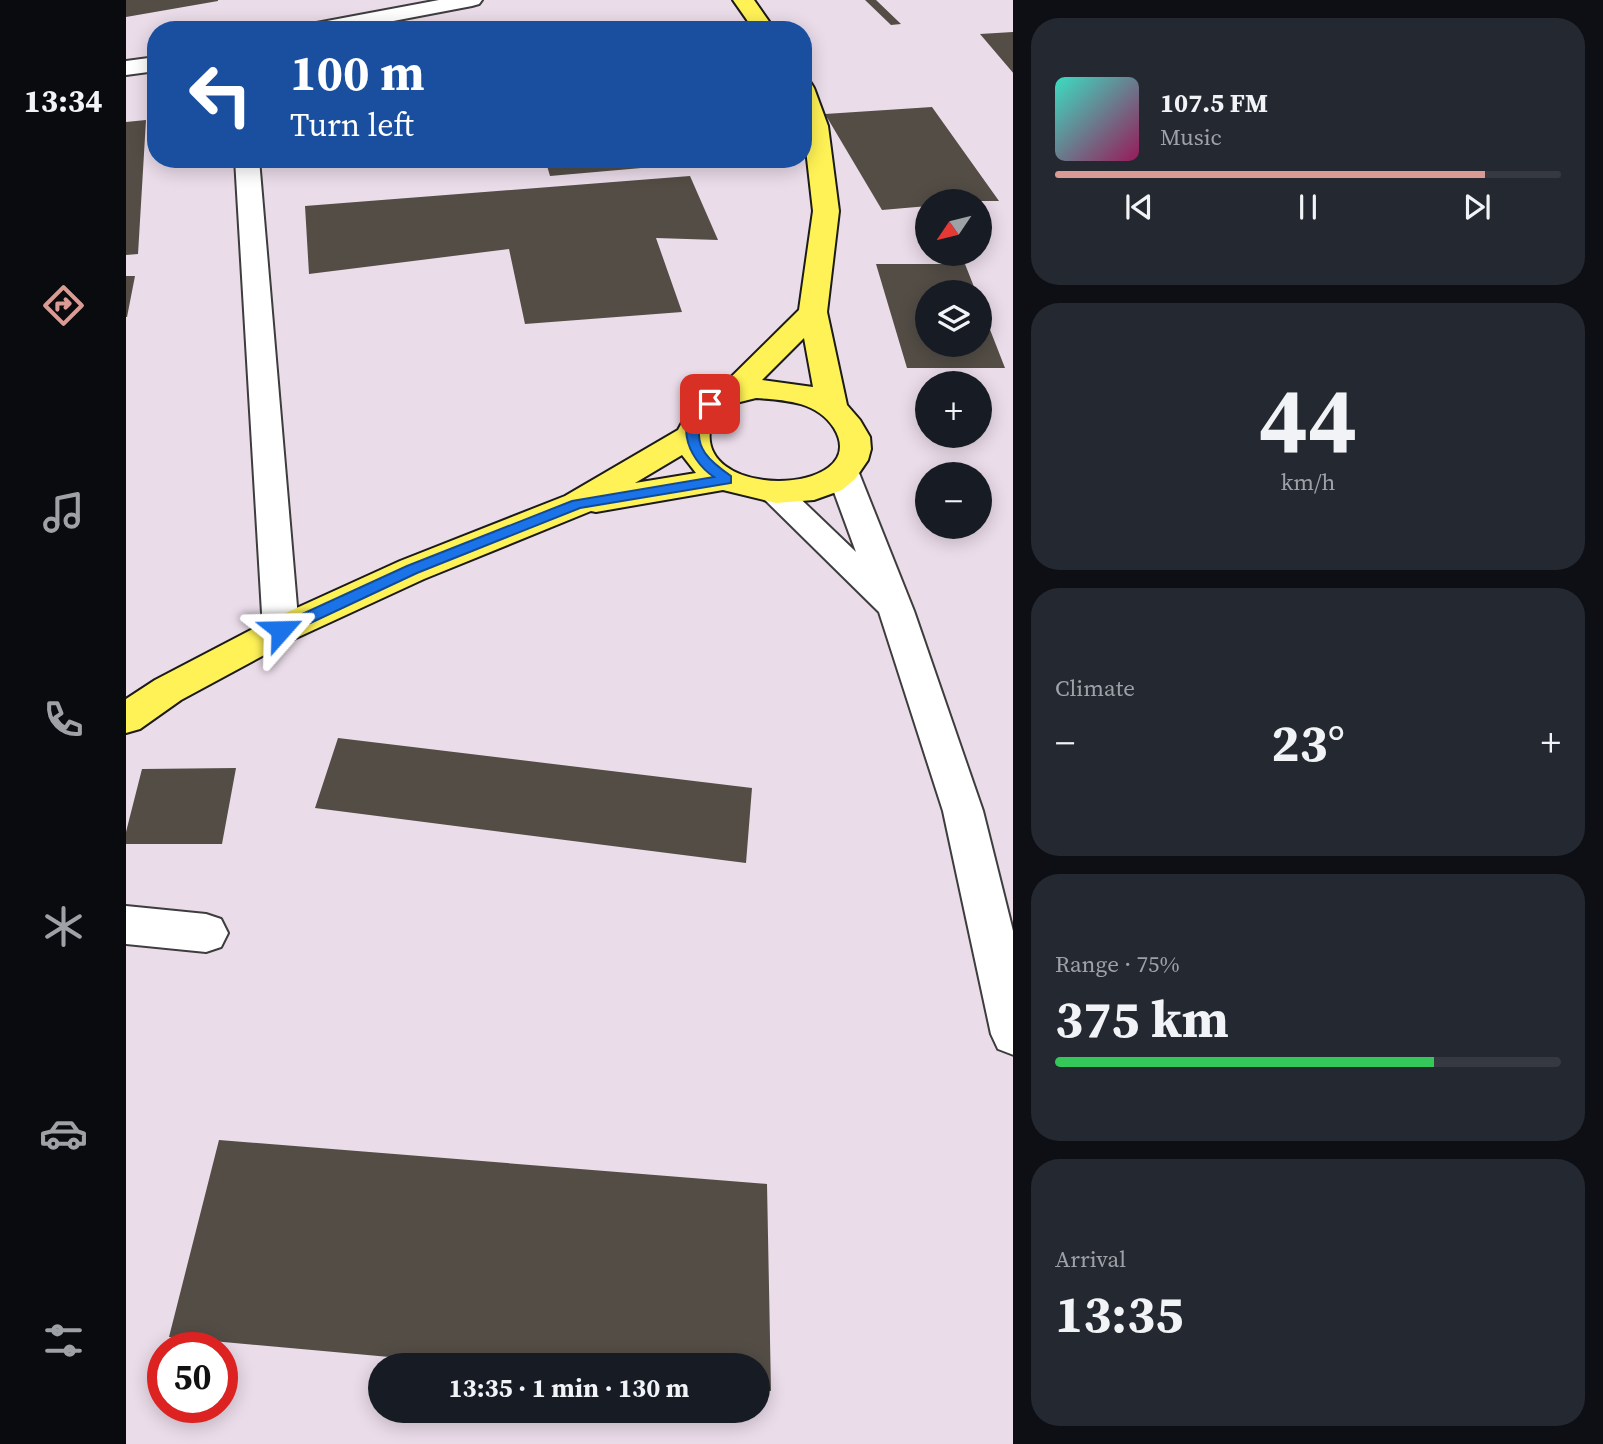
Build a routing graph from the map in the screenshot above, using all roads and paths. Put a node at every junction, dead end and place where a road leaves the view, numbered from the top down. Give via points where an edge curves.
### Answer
1 (472, 0) edge
2 (743, 0) edge
3 (359, 21) edge
4 (758, 21) edge
5 (147, 65) edge
6 (126, 68) edge
7 (812, 114) edge
8 (248, 168) edge
9 (813, 312) junction
10 (731, 394) junction
11 (832, 408) junction
12 (692, 435) junction
13 (843, 474) junction
14 (726, 480) junction
15 (773, 492) junction
16 (577, 504) junction
17 (896, 611) junction
18 (281, 630) junction
19 (126, 718) edge
20 (126, 925) edge
21 (206, 933) dead end
22 (1013, 1034) edge

1 - 3 street
2 - 4 main road
5 - 6 street
7 - 9 main road via 826,211
8 - 18 street
9 - 10 main road
9 - 11 main road
10 - 11 main road via 783,390
10 - 12 main road via 710,404 696,418
11 - 13 main road via 848,423 856,440 854,458
12 - 14 main road via 696,451 708,467
12 - 16 main road
13 - 15 main road via 824,485
13 - 17 street
14 - 15 main road
14 - 16 main road
15 - 17 street
16 - 18 main road via 412,570
17 - 22 street via 963,811
18 - 19 main road via 168,690
20 - 21 street

